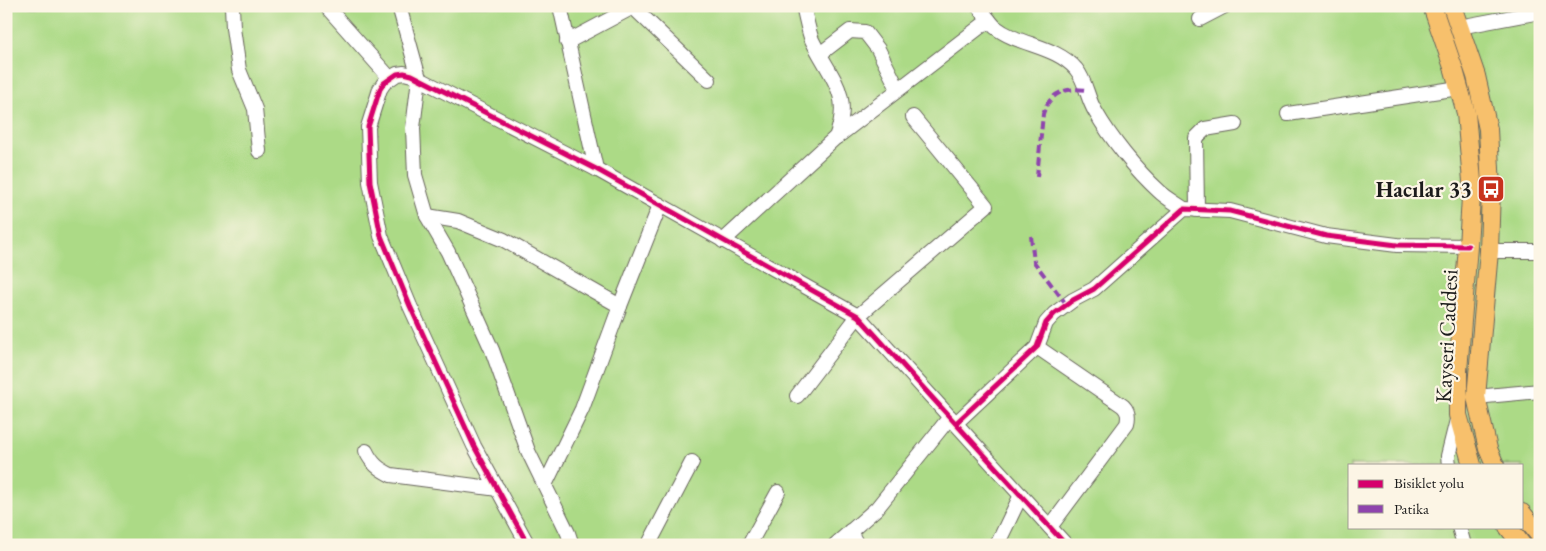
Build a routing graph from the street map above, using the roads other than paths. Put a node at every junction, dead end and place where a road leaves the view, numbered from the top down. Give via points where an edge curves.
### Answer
1 (232, 6) edge
2 (326, 6) edge
3 (399, 6) edge
4 (560, 6) edge
5 (803, 6) edge
6 (978, 6) edge
7 (1224, 6) edge
8 (1432, 6) edge
9 (1452, 6) edge
10 (634, 7) edge
11 (1540, 12) edge
12 (1200, 18) dead end
13 (989, 20) junction
14 (1459, 27) junction
15 (567, 42) junction
16 (820, 54) junction
17 (390, 77) junction
18 (418, 78) junction
19 (709, 80) dead end
20 (1459, 88) junction
21 (898, 89) junction
22 (1288, 114) dead end
23 (913, 117) dead end
24 (1235, 124) dead end
25 (836, 137) junction
26 (259, 151) dead end
27 (596, 169) junction
28 (660, 205) junction
29 (1191, 209) junction
30 (427, 216) junction
31 (723, 241) junction
32 (1468, 246) junction
33 (1540, 251) edge
34 (1489, 252) junction
35 (620, 306) junction
36 (858, 316) junction
37 (1037, 347) junction
38 (1540, 391) edge
39 (797, 396) dead end
40 (1476, 396) junction
41 (1458, 415) junction
42 (953, 420) junction
43 (366, 451) dead end
44 (692, 462) dead end
45 (1448, 464) edge
46 (1472, 464) edge
47 (1495, 464) edge
48 (545, 485) junction
49 (498, 489) junction
50 (778, 492) dead end
51 (1021, 495) junction
52 (1524, 516) edge
53 (1050, 527) junction
54 (1459, 528) edge
55 (1509, 528) edge
56 (850, 532) junction
57 (1540, 536) edge
58 (651, 544) edge
59 (528, 545) edge
60 (572, 545) edge
61 (750, 545) edge
62 (835, 545) edge
63 (857, 545) edge
64 (997, 545) edge
65 (1066, 545) edge
66 (1464, 545) edge
67 (1522, 545) edge

1 - 26 street via 238,70 255,108
2 - 17 street
3 - 18 street
4 - 15 street
5 - 16 street
6 - 13 street
7 - 12 street
8 - 20 main road, Kayseri Caddesi
9 - 14 main road, Kayseri Caddesi
10 - 15 street
10 - 19 street
11 - 14 street
13 - 21 street
13 - 29 street via 1013,37 1062,58 1076,70 1094,109 1140,172 1160,192
14 - 34 main road, Kayseri Caddesi via 1476,76 1488,129 1491,189
15 - 27 street
16 - 21 street via 850,31 865,32 878,48
16 - 25 street via 842,97 842,123
17 - 18 street via 404,73
17 - 49 street via 380,89 368,128 370,182 381,236 470,437
18 - 27 street
18 - 30 street via 413,128 415,175
20 - 22 street
20 - 32 main road, Kayseri Caddesi via 1466,113 1472,181
21 - 25 street
23 - 36 street via 986,206
24 - 29 street via 1205,129 1196,138
25 - 31 street
27 - 28 street
28 - 31 street
28 - 35 street
29 - 32 street via 1230,211 1326,236 1397,245
29 - 37 street via 1094,289 1054,314 1046,323
30 - 35 street via 458,221 504,240
30 - 48 street via 448,252 492,350 528,450
31 - 36 street
32 - 41 main road, Kayseri Caddesi via 1458,361
33 - 34 street
34 - 40 main road, Kayseri Caddesi
35 - 48 street via 582,410
36 - 39 street
36 - 42 street
37 - 42 street
37 - 53 street via 1123,406 1128,414 1127,424
38 - 40 street
40 - 47 main road, Kayseri Caddesi
41 - 45 street
41 - 46 main road, Kayseri Caddesi
42 - 51 street
42 - 56 street via 877,508
43 - 49 street via 380,470 391,475
44 - 58 street
48 - 60 street
49 - 59 street
50 - 61 street
51 - 53 street
51 - 64 street
52 - 57 main road
53 - 65 street
54 - 66 street
55 - 67 main road
56 - 62 street
56 - 63 street

